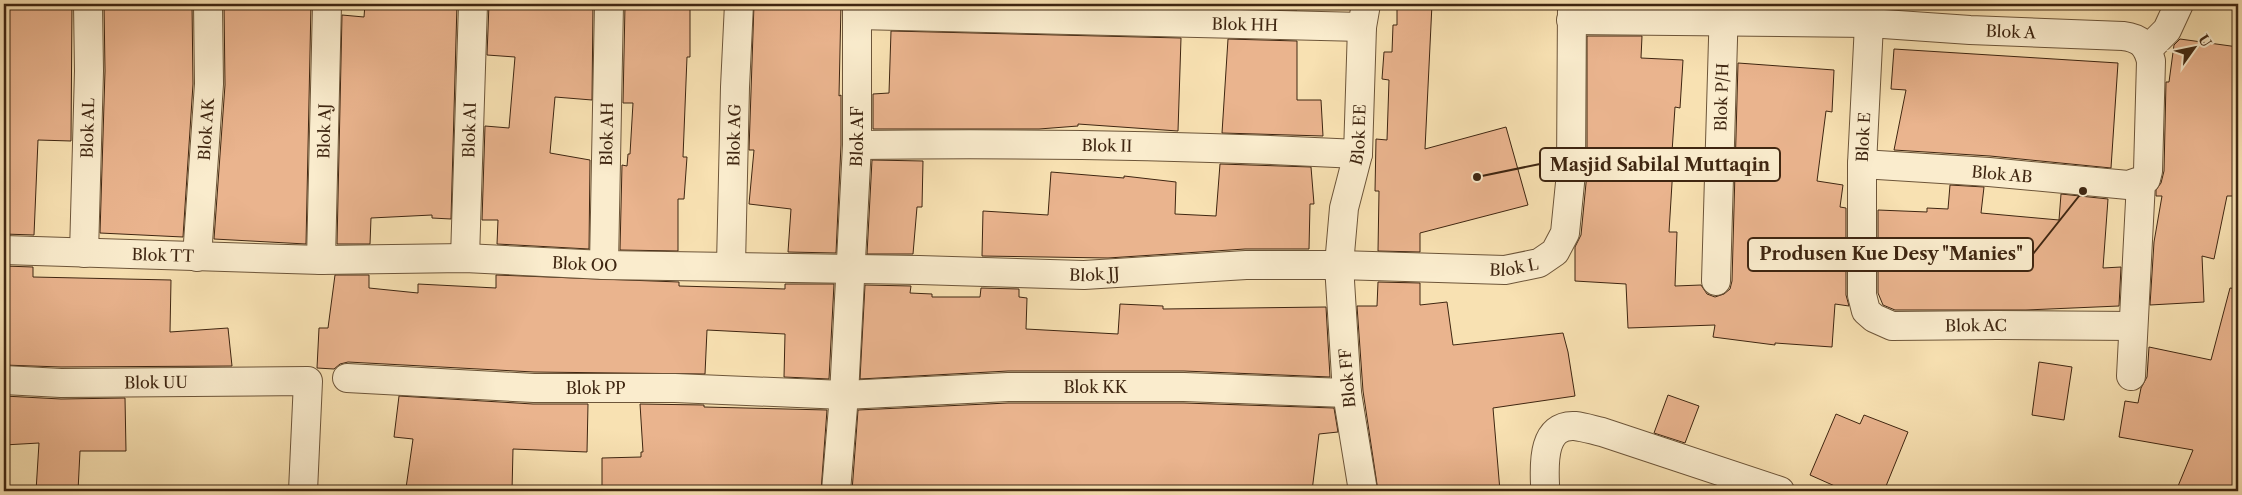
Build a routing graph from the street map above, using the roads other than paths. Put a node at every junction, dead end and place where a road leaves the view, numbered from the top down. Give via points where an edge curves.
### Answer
1 (88, 4) edge
2 (208, 4) edge
3 (327, 4) edge
4 (473, 4) edge
5 (609, 4) edge
6 (738, 4) edge
7 (2179, 4) edge
8 (857, 10) edge
9 (1572, 12) edge
10 (1724, 13) edge
11 (1869, 14) edge
12 (1364, 15) edge
13 (2148, 49) junction
14 (857, 145) junction
15 (1358, 154) junction
16 (1862, 164) junction
17 (2141, 182) junction
18 (4, 250) edge
19 (84, 253) junction
20 (197, 257) junction
21 (465, 258) junction
22 (321, 260) junction
23 (604, 265) junction
24 (731, 265) junction
25 (1339, 265) junction
26 (850, 269) junction
27 (1862, 270) joint
28 (1716, 281) dead end
29 (2133, 326) junction
30 (2131, 376) dead end
31 (347, 378) dead end
32 (4, 380) edge
33 (1347, 393) junction
34 (844, 395) junction
35 (1546, 484) dead end
36 (304, 491) edge
37 (836, 491) edge
38 (1363, 491) edge
39 (1780, 491) edge

1 - 19 street, Blok AL
2 - 20 street, Blok AK via 209,84
3 - 22 street, Blok AJ
4 - 21 street, Blok AI
5 - 23 street, Blok AH
6 - 24 street, Blok AG
7 - 13 street via 2167,30
8 - 12 street, Blok HH
8 - 14 street, Blok AF
9 - 10 street, Blok A
9 - 25 street, Blok L via 1571,173 1565,233 1555,252 1539,263 1505,270
10 - 11 street, Blok A
10 - 28 street, Blok P/H
11 - 13 street, Blok A via 1970,30 2134,37
11 - 16 street, Blok E
12 - 15 street, Blok EE
13 - 17 street via 2151,61 2148,171 2146,179
14 - 15 street, Blok II via 984,143
14 - 26 street, Blok AF
15 - 25 street, Blok EE via 1344,208
16 - 17 street, Blok AB via 2128,185
16 - 27 street, Blok E
17 - 29 street
18 - 19 street, Blok TT
19 - 20 street, Blok TT
20 - 22 street, Blok TT
21 - 22 street, Blok OO
21 - 23 street, Blok OO
23 - 24 street, Blok OO
24 - 26 street, Blok OO
25 - 26 street, Blok JJ via 1246,265 1084,275
25 - 33 street, Blok FF
26 - 34 street, Blok AF
27 - 29 street, Blok AC via 1866,311 1892,326
29 - 30 street
31 - 34 street, Blok PP via 534,388 675,388
32 - 36 street, Blok UU via 61,383 308,381
33 - 34 street, Blok KK via 1184,387 1008,387
33 - 38 street, Blok FF
34 - 37 street, Blok AF
35 - 39 street via 1544,462 1550,438 1559,430 1573,426 1602,432

